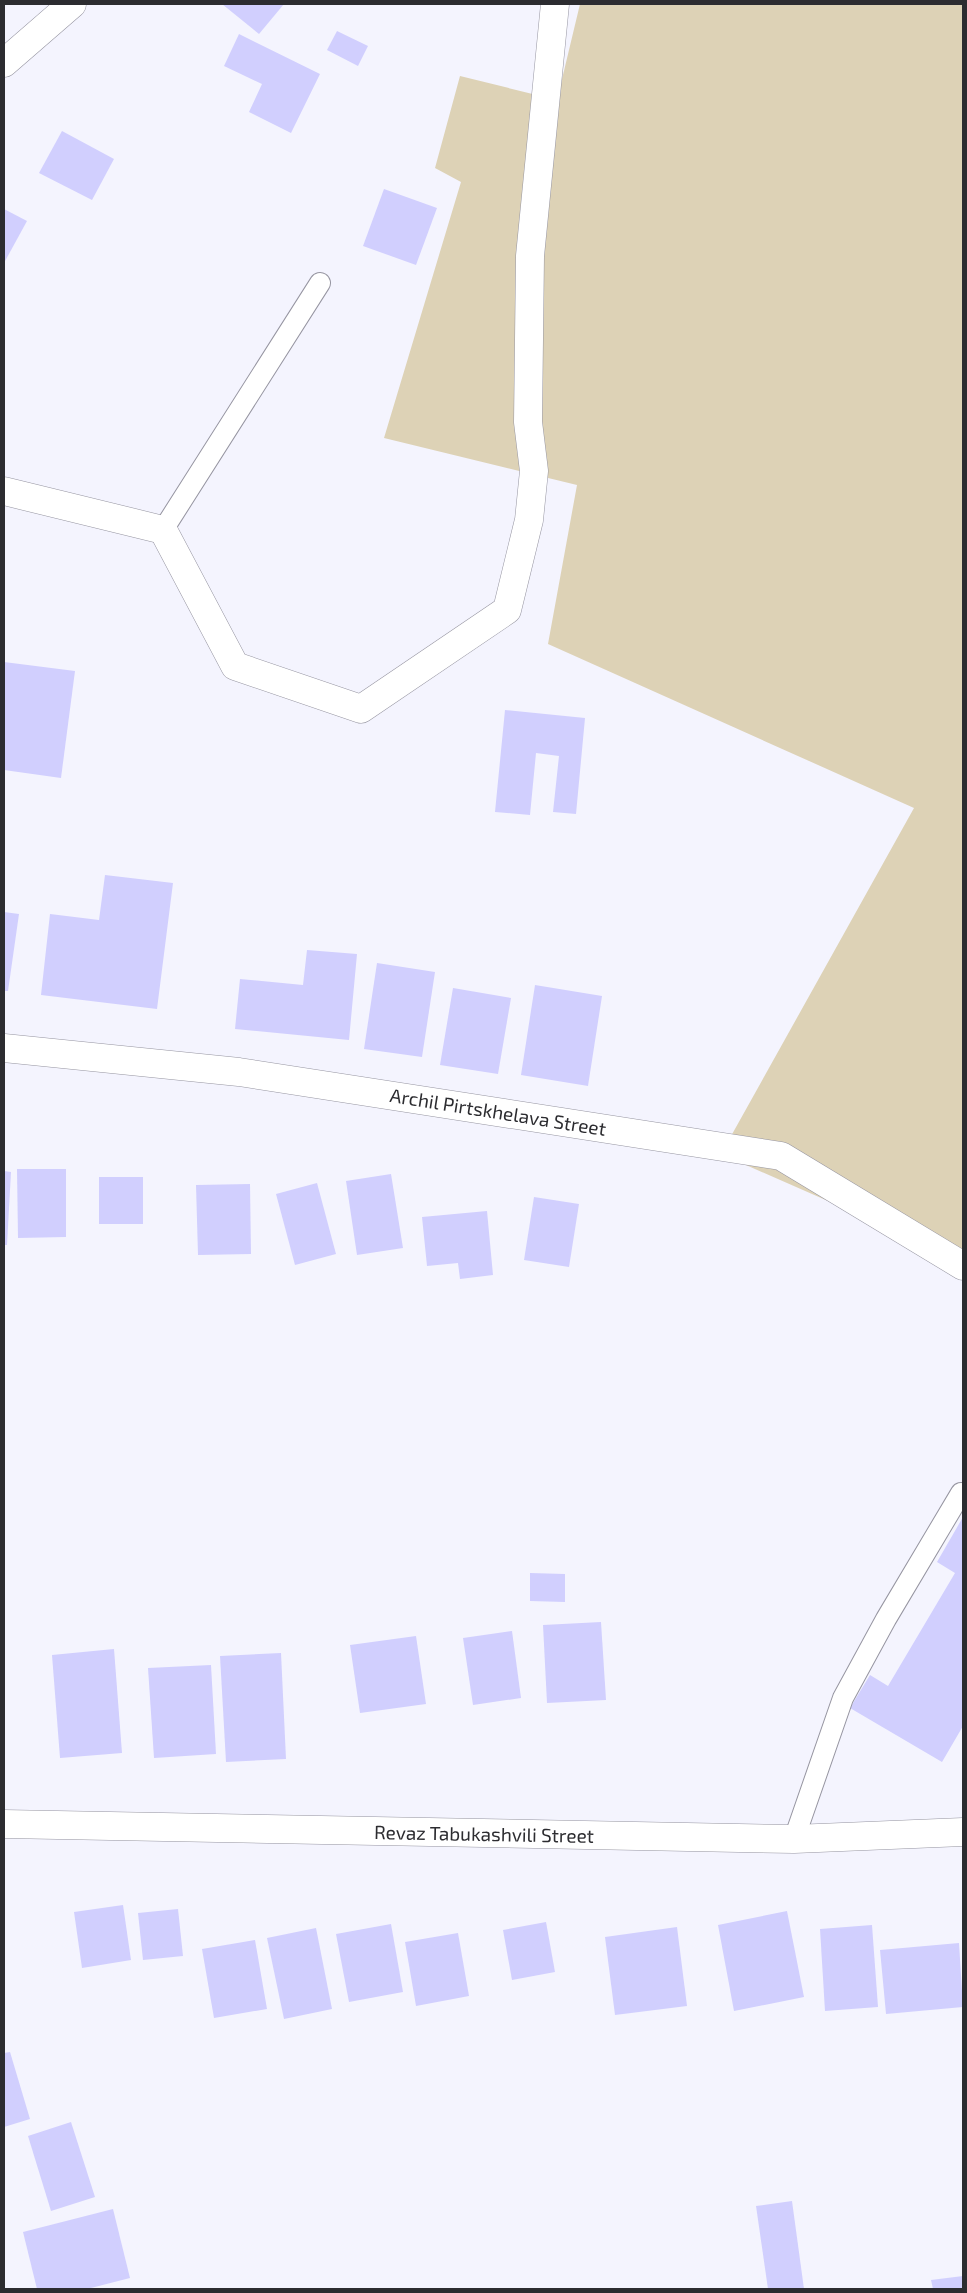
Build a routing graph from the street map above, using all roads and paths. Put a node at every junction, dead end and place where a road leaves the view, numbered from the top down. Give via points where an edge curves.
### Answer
1 (72, 4) edge
2 (555, 4) edge
3 (4, 64) edge
4 (320, 283) dead end
5 (4, 491) edge
6 (163, 530) junction
7 (4, 1048) edge
8 (963, 1266) edge
9 (961, 1493) dead end
10 (4, 1824) edge
11 (963, 1832) edge
12 (794, 1839) junction

1 - 3 street
2 - 6 street via 530,256 528,422 534,471 530,520 507,610 361,709 235,666
4 - 6 lane
5 - 6 street
7 - 8 street, Archil Pirtskhelava Street via 239,1072 781,1156
9 - 12 lane via 843,1698
10 - 12 street, Revaz Tabukashvili Street
11 - 12 street, Revaz Tabukashvili Street

